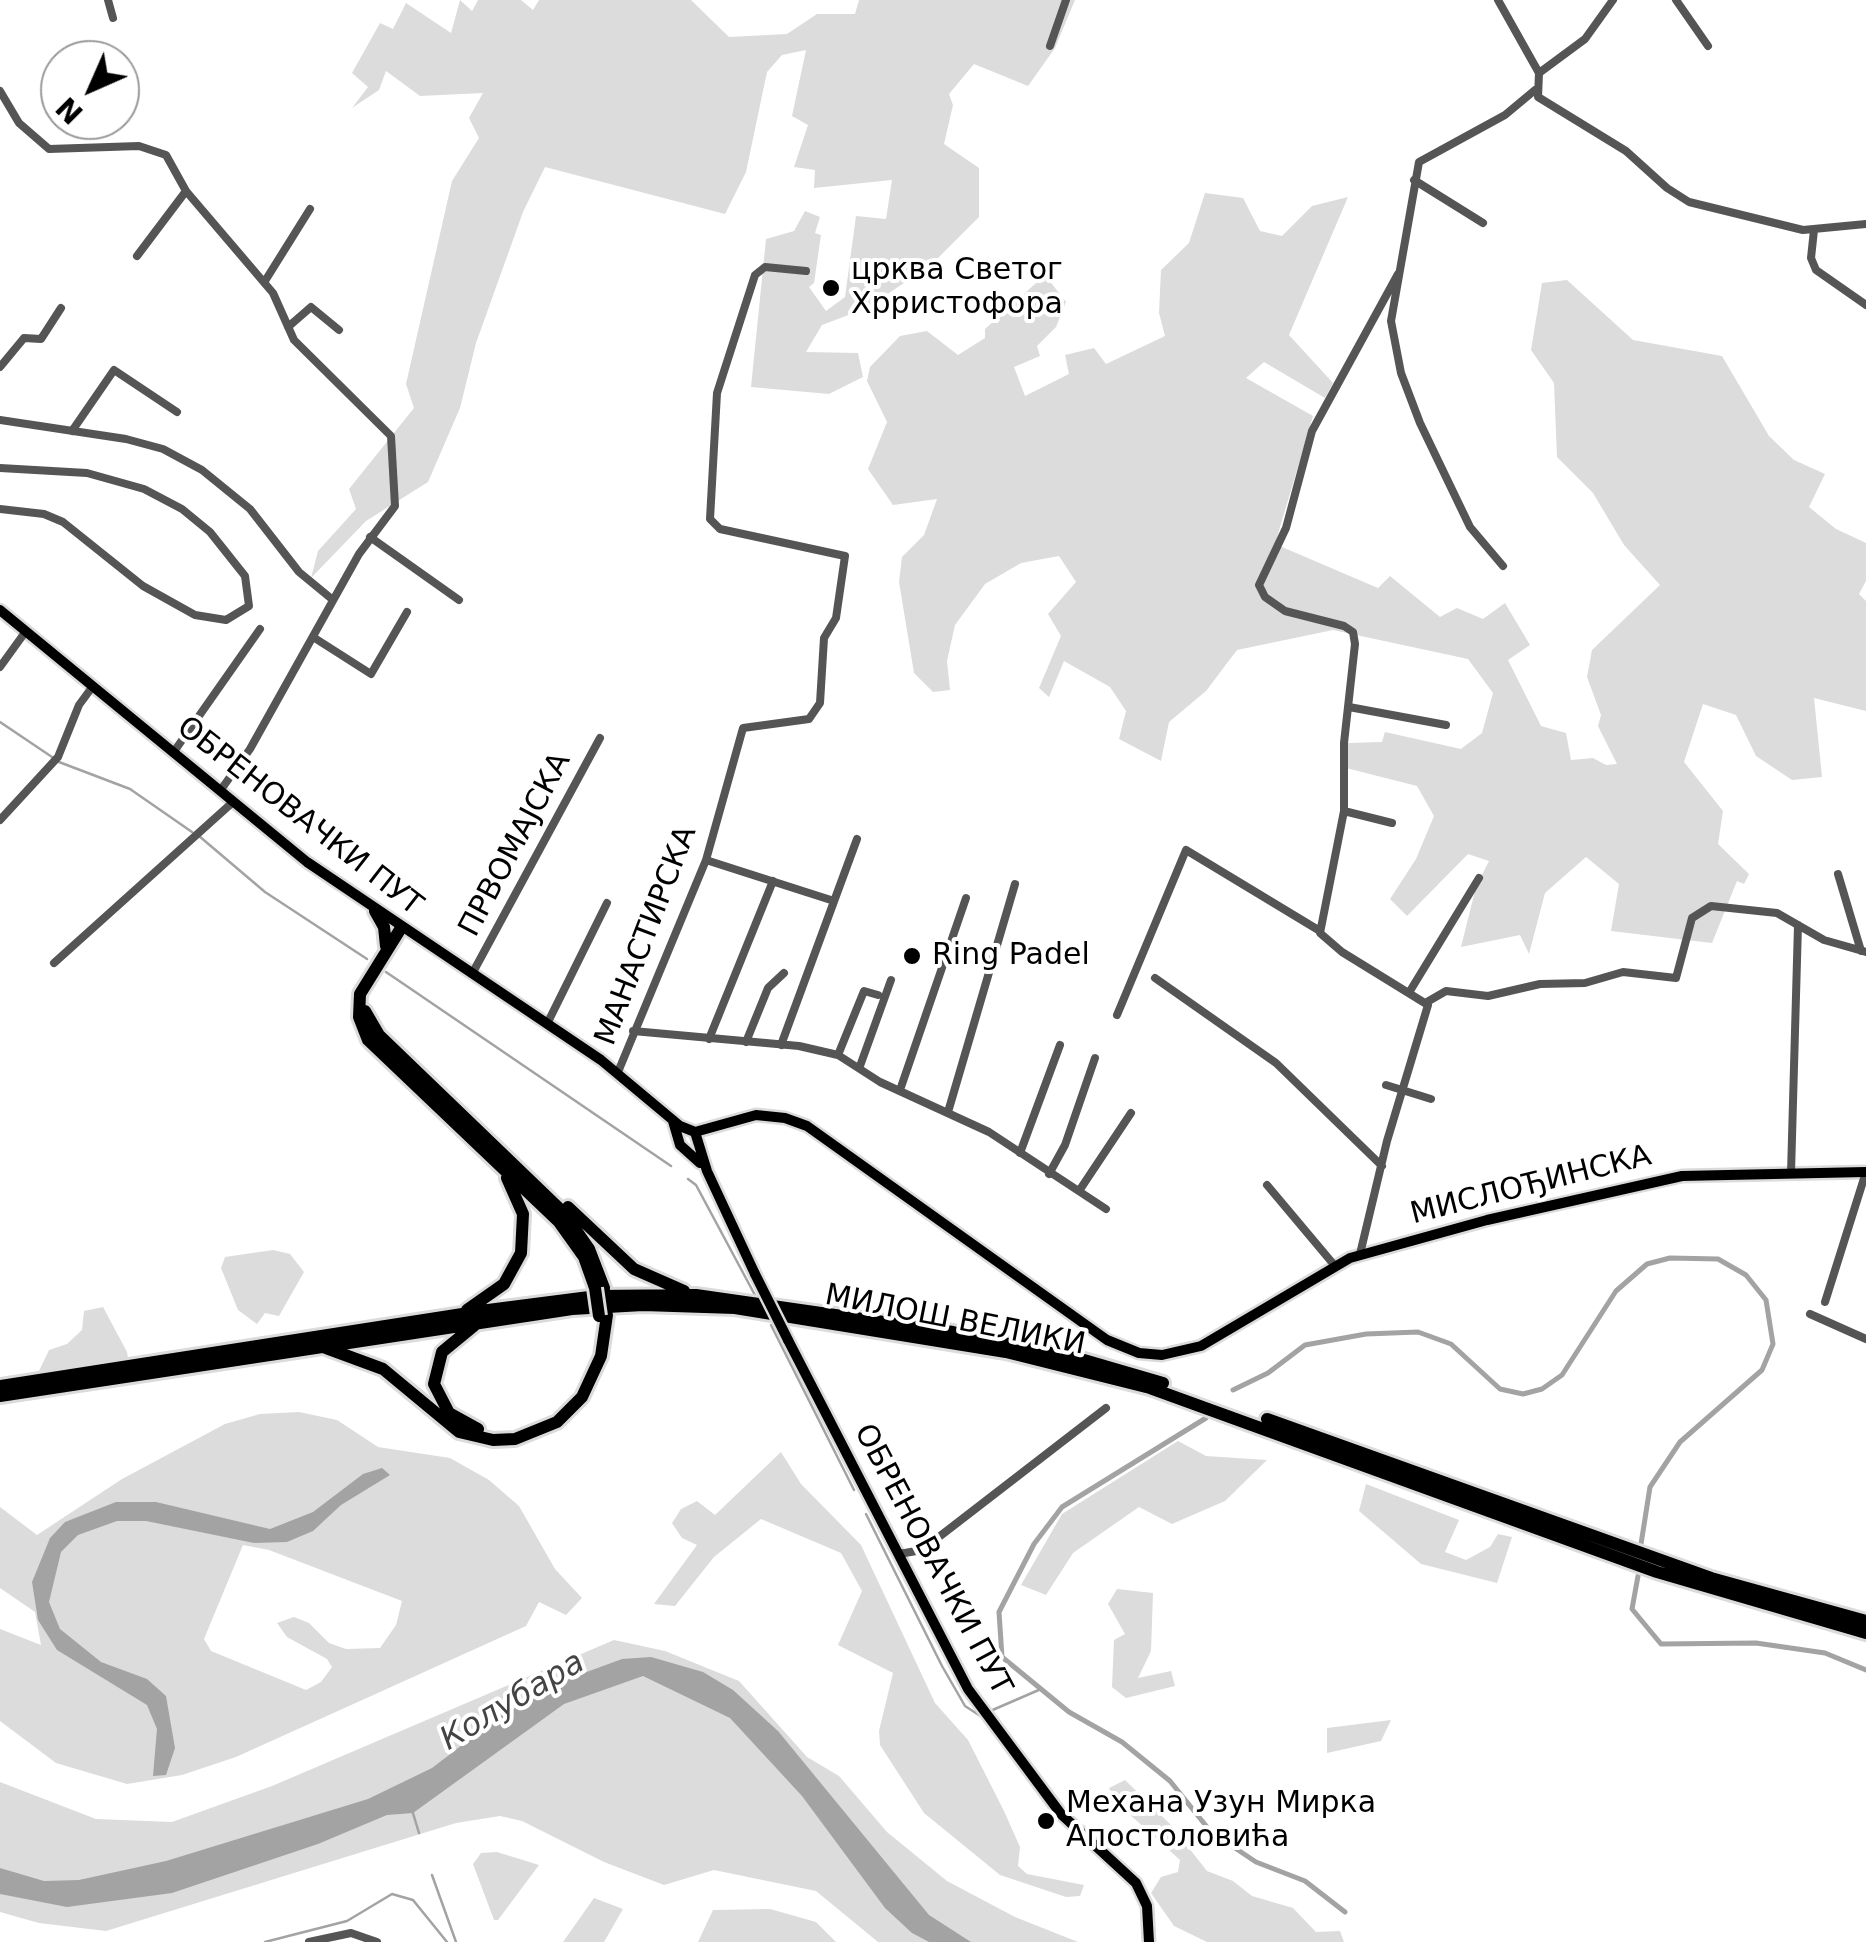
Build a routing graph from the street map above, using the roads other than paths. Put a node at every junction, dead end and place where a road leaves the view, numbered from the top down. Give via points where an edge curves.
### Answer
1 (108, 0) edge
2 (1066, 0) edge
3 (1498, 0) edge
4 (1613, 0) edge
5 (1676, 0) edge
6 (113, 18) dead end
7 (1050, 46) dead end
8 (1708, 46) dead end
9 (1539, 73) junction
10 (1536, 90) junction
11 (0, 91) edge
12 (1414, 180) junction
13 (186, 190) junction
14 (310, 209) dead end
15 (1484, 224) dead end
16 (1866, 224) edge
17 (1814, 230) junction
18 (137, 256) dead end
19 (806, 271) dead end
20 (1398, 274) junction
21 (265, 281) junction
22 (1866, 305) edge
23 (61, 308) dead end
24 (288, 327) junction
25 (339, 330) dead end
26 (0, 367) edge
27 (177, 412) dead end
28 (0, 420) edge
29 (72, 430) junction
30 (0, 468) edge
31 (0, 509) edge
32 (370, 537) junction
33 (1503, 566) dead end
34 (334, 600) junction
35 (459, 600) dead end
36 (0, 610) edge
37 (408, 612) dead end
38 (260, 629) dead end
39 (26, 631) junction
40 (313, 638) junction
41 (0, 667) edge
42 (93, 686) junction
43 (1349, 707) junction
44 (1446, 725) dead end
45 (600, 738) dead end
46 (173, 753) junction
47 (220, 791) junction
48 (233, 802) junction
49 (1344, 811) junction
50 (0, 820) edge
51 (1392, 823) dead end
52 (857, 839) dead end
53 (706, 860) junction
54 (1838, 874) dead end
55 (1479, 878) dead end
56 (773, 881) junction
57 (1014, 884) dead end
58 (966, 898) dead end
59 (834, 901) junction
60 (607, 903) dead end
61 (375, 911) junction
62 (1798, 925) junction
63 (404, 930) junction
64 (1320, 931) junction
65 (386, 948) junction
66 (1863, 952) edge
67 (54, 964) dead end
68 (784, 973) dead end
69 (472, 974) junction
70 (1155, 978) dead end
71 (891, 980) dead end
72 (1410, 991) junction
73 (878, 995) dead end
74 (1427, 1002) junction
75 (1117, 1016) dead end
76 (547, 1024) junction
77 (633, 1031) junction
78 (709, 1038) junction
79 (746, 1042) junction
80 (781, 1045) junction
81 (1060, 1045) dead end
82 (838, 1056) junction
83 (1095, 1058) dead end
84 (864, 1071) junction
85 (618, 1072) junction
86 (1386, 1085) dead end
87 (900, 1090) junction
88 (1403, 1091) junction
89 (1431, 1099) dead end
90 (948, 1112) junction
91 (1131, 1113) dead end
92 (692, 1141) junction
93 (1020, 1153) junction
94 (496, 1164) junction
95 (1382, 1166) junction
96 (523, 1171) junction
97 (1866, 1172) edge
98 (1791, 1173) junction
99 (1049, 1174) junction
100 (1266, 1185) dead end
101 (1078, 1192) junction
102 (1106, 1209) dead end
103 (1360, 1254) junction
104 (1335, 1266) junction
105 (600, 1288) junction
106 (696, 1295) junction
107 (1825, 1302) dead end
108 (1810, 1314) dead end
109 (456, 1315) junction
110 (602, 1316) junction
111 (483, 1321) junction
112 (1866, 1339) edge
113 (319, 1347) junction
114 (0, 1386) edge
115 (0, 1396) edge
116 (1106, 1408) dead end
117 (922, 1550) junction
118 (899, 1554) junction
119 (910, 1578) junction
120 (1866, 1621) edge
121 (1866, 1633) edge
122 (309, 1942) edge
123 (376, 1942) edge
124 (1150, 1942) edge

1 - 6 street
2 - 7 street
3 - 9 street
4 - 9 street via 1585,39
5 - 8 street
9 - 10 street
10 - 12 street via 1428,154
10 - 17 street via 1689,202
11 - 13 street via 19,123 49,149 154,148 166,155
12 - 15 street
12 - 20 street
13 - 18 street
13 - 21 street
14 - 21 street
16 - 17 street
17 - 22 street via 1816,270
19 - 53 street, МАНАСТИРСКА via 765,267 755,275 717,392 711,522 720,530 837,552 847,568 836,618 824,638 820,703 810,719 743,728
20 - 33 street via 1391,321 1401,373 1470,527
20 - 43 street via 1312,431 1286,528 1259,585 1285,612 1353,632
21 - 24 street
23 - 26 street via 41,339 24,338
24 - 25 street via 311,306
24 - 32 street via 323,372 391,436 396,506
27 - 29 street via 114,370
28 - 29 street
29 - 34 street via 162,450 202,470 250,508 299,572
30 - 31 street via 116,478 157,496 210,532 238,565 249,583 249,606 226,620 194,615 143,586 63,522
32 - 34 street
32 - 35 street
34 - 40 street
36 - 39 main road, ОБРЕНОВАЧКИ ПУТ
37 - 40 street via 371,674
38 - 46 street
39 - 41 street
39 - 42 main road, ОБРЕНОВАЧКИ ПУТ
40 - 47 street
42 - 46 main road, ОБРЕНОВАЧКИ ПУТ
42 - 50 street via 56,760
43 - 44 street
43 - 49 street
45 - 69 street, ПРВОМАЈСКА
46 - 47 main road, ОБРЕНОВАЧКИ ПУТ
47 - 48 main road, ОБРЕНОВАЧКИ ПУТ
48 - 61 main road, ОБРЕНОВАЧКИ ПУТ
48 - 67 street
49 - 51 street
49 - 64 street
52 - 59 street
53 - 56 street
53 - 77 street, МАНАСТИРСКА
54 - 66 street
55 - 72 street
56 - 59 street
56 - 78 street
57 - 90 street
58 - 87 street
59 - 80 street
60 - 76 street
61 - 63 main road, ОБРЕНОВАЧКИ ПУТ
61 - 65 highway
62 - 66 street
62 - 74 street via 1772,911 1704,907 1692,918 1676,978 1620,972 1488,996 1446,991
62 - 98 street
63 - 65 highway
63 - 69 main road, ОБРЕНОВАЧКИ ПУТ
63 - 96 highway via 367,988 368,1022
64 - 72 street via 1342,952
64 - 75 street via 1186,850
65 - 94 highway via 360,994 364,1033
68 - 79 street via 768,988
69 - 76 main road, ОБРЕНОВАЧКИ ПУТ
70 - 95 street via 1276,1063
71 - 84 street
72 - 74 street
73 - 82 street via 864,990
74 - 88 street
76 - 85 main road, ОБРЕНОВАЧКИ ПУТ
77 - 78 street
77 - 85 street, МАНАСТИРСКА
78 - 79 street
79 - 80 street
80 - 82 street
81 - 93 street
82 - 84 street
83 - 99 street
84 - 87 street
85 - 92 main road, ОБРЕНОВАЧКИ ПУТ
86 - 88 street
87 - 90 street
88 - 89 street
88 - 95 street
90 - 93 street
91 - 101 street
92 - 104 main road, МИСЛОЂИНСКА via 721,1123 764,1115 807,1126 1127,1349 1172,1354 1230,1330
92 - 118 main road, ОБРЕНОВАЧКИ ПУТ, bridge
93 - 99 street
94 - 105 highway via 568,1233
94 - 109 highway via 521,1204 521,1254 496,1291
95 - 103 street
96 - 105 highway via 584,1240
96 - 106 highway via 634,1268
97 - 98 main road, МИСЛОЂИНСКА
97 - 107 street
98 - 103 main road, МИСЛОЂИНСКА via 1665,1178
99 - 101 street
100 - 104 street
101 - 102 street
103 - 104 main road, МИСЛОЂИНСКА
105 - 110 highway, bridge
106 - 109 highway, МИЛОШ ВЕЛИКИ via 597,1296
106 - 120 highway, МИЛОШ ВЕЛИКИ via 864,1316 1106,1365 1711,1578
108 - 112 street
109 - 114 highway, МИЛОШ ВЕЛИКИ
110 - 111 highway via 593,1356 572,1398 540,1422 500,1432 456,1420 434,1384 442,1352
110 - 113 highway via 601,1356 582,1398 557,1422 515,1439 459,1432 374,1364
111 - 113 highway, МИЛОШ ВЕЛИКИ
111 - 121 highway, МИЛОШ ВЕЛИКИ via 602,1306 735,1308 1046,1360 1246,1420 1657,1572
113 - 115 highway, МИЛОШ ВЕЛИКИ
116 - 117 street
117 - 118 street
117 - 119 street
118 - 119 main road, ОБРЕНОВАЧКИ ПУТ
119 - 124 main road, ОБРЕНОВАЧКИ ПУТ via 985,1714 1074,1828 1136,1884 1147,1906
122 - 123 street via 351,1933

